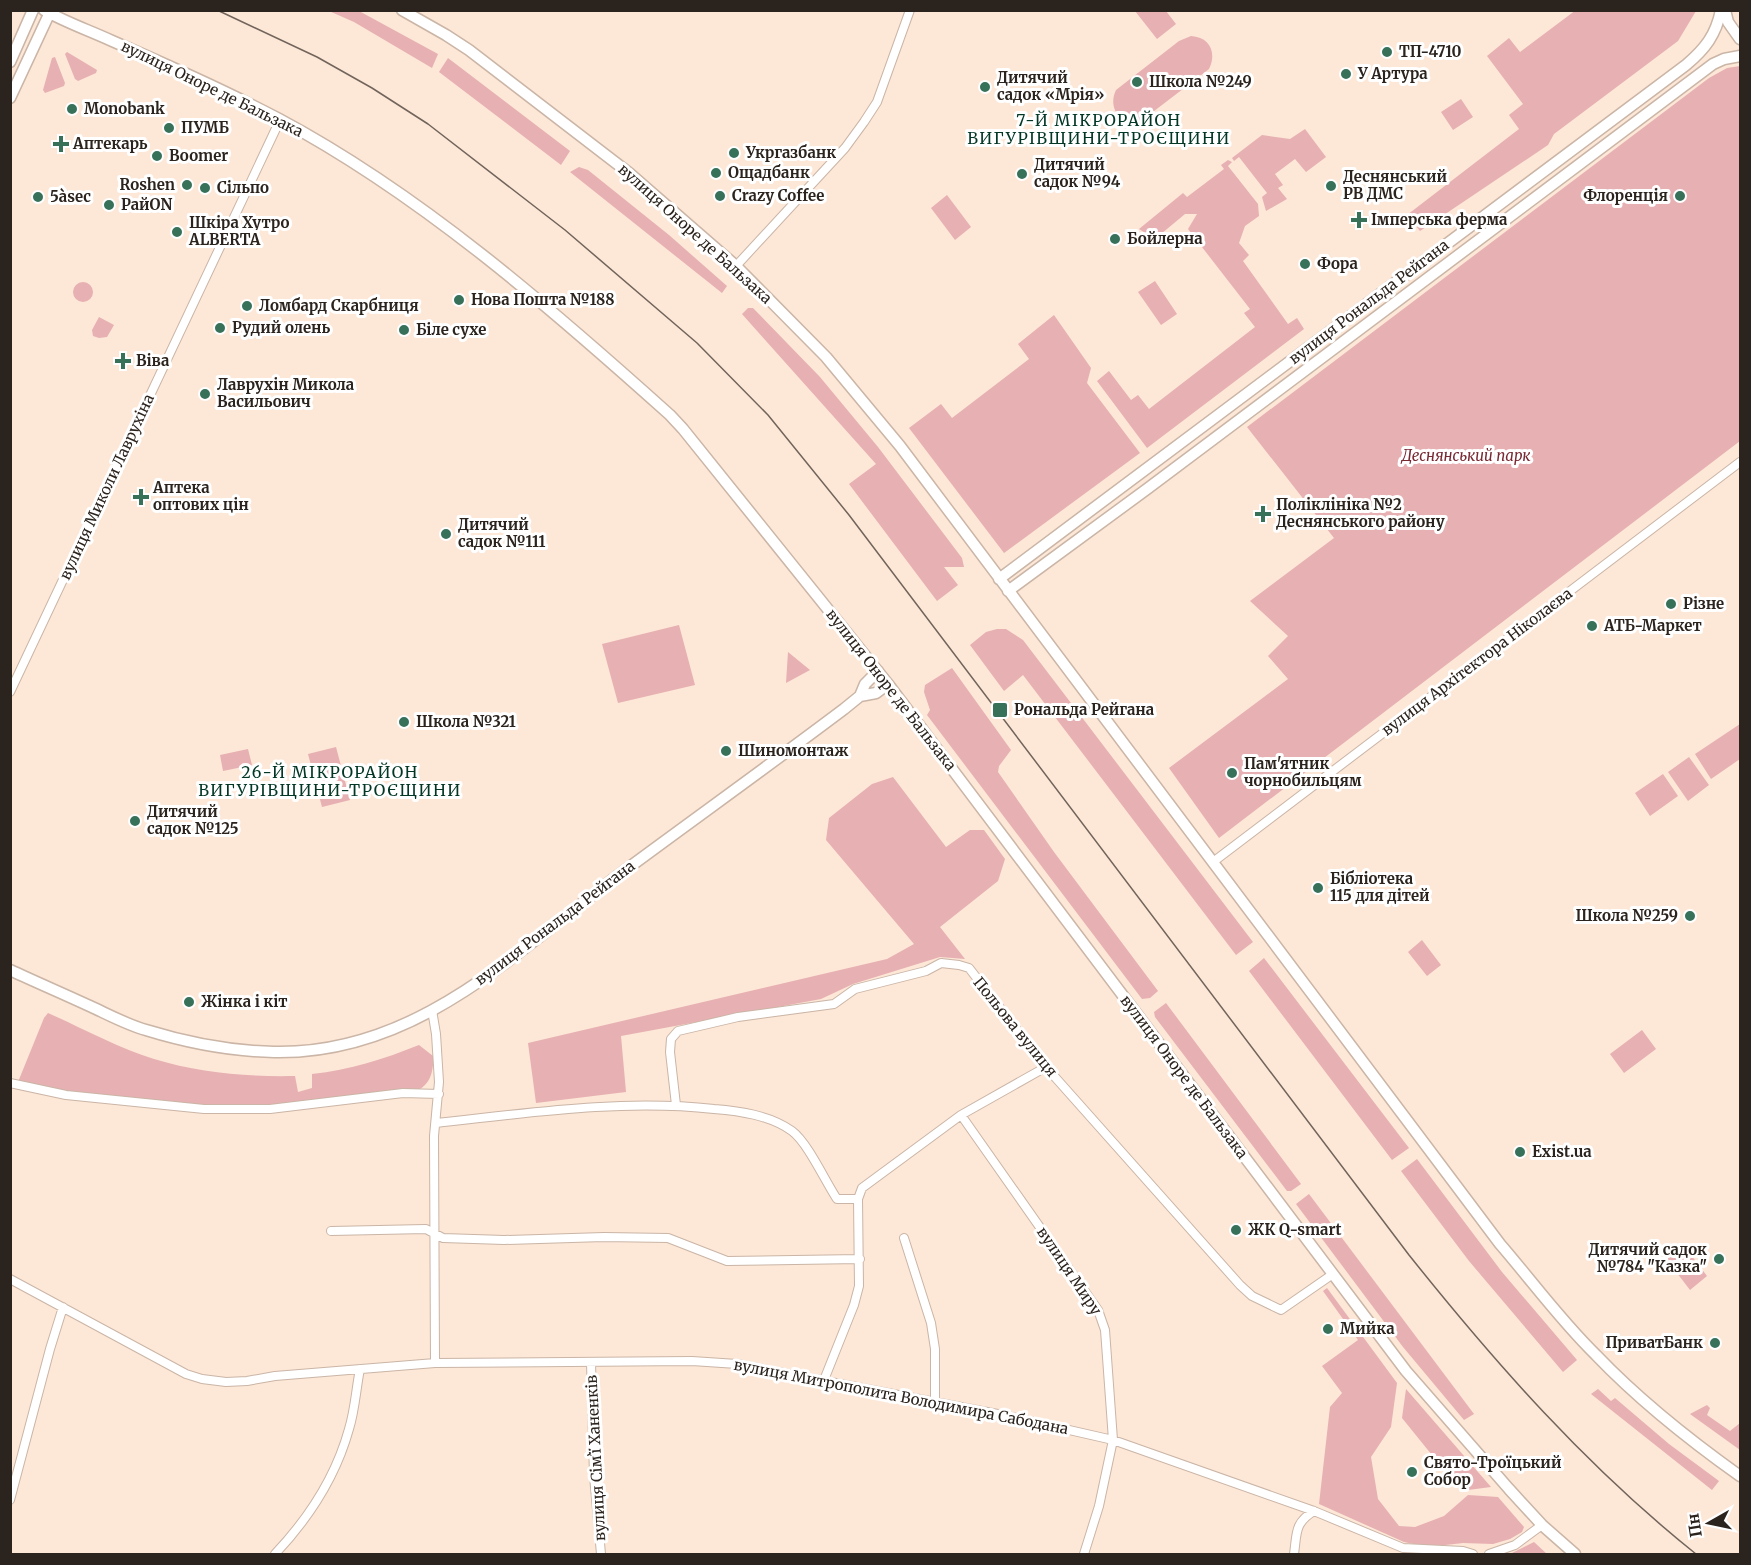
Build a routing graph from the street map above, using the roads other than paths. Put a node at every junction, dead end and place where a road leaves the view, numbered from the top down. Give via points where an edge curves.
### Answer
1 (33, 10) edge
2 (402, 10) edge
3 (910, 10) edge
4 (1723, 10) edge
5 (48, 12) edge
6 (1740, 39) edge
7 (1740, 56) edge
8 (10, 62) edge
9 (10, 98) edge
10 (280, 120) junction
11 (736, 266) junction
12 (1740, 462) edge
13 (999, 579) junction
14 (1008, 591) junction
15 (878, 671) junction
16 (888, 684) junction
17 (10, 692) edge
18 (860, 696) junction
19 (1213, 862) junction
20 (10, 970) edge
21 (432, 1010) junction
22 (1046, 1066) junction
23 (10, 1083) edge
24 (439, 1094) junction
25 (676, 1105) junction
26 (961, 1115) junction
27 (436, 1123) junction
28 (858, 1199) junction
29 (331, 1231) dead end
30 (434, 1234) junction
31 (904, 1238) dead end
32 (860, 1259) junction
33 (1333, 1274) junction
34 (10, 1279) edge
35 (63, 1307) junction
36 (591, 1362) junction
37 (435, 1363) junction
38 (360, 1370) junction
39 (824, 1380) junction
40 (935, 1402) junction
41 (1113, 1440) junction
42 (1740, 1476) edge
43 (10, 1500) edge
44 (1314, 1511) junction
45 (1542, 1525) junction
46 (279, 1553) edge
47 (1436, 1553) edge
48 (601, 1554) edge
49 (1084, 1554) edge
50 (1294, 1554) edge
51 (1473, 1554) edge
52 (1489, 1554) edge
53 (1575, 1554) edge

1 - 8 main road
2 - 11 main road, вулиця Оноре де Бальзака via 469,50 573,129
3 - 11 street via 877,102 864,122
4 - 6 main road
4 - 13 main road, вулиця Рональда Рейгана via 1711,40 1686,65
5 - 9 main road
5 - 10 main road, вулиця Оноре де Бальзака
7 - 14 main road, вулиця Рональда Рейгана via 1713,64
10 - 15 main road, вулиця Оноре де Бальзака via 371,174 448,229 670,416
10 - 17 street, вулиця Миколи Лаврухіна
11 - 13 main road, вулиця Оноре де Бальзака via 826,357 900,446
12 - 19 street, вулиця Архітектора Ніколаєва
13 - 14 main road, вулиця Оноре де Бальзака
14 - 19 main road, вулиця Оноре де Бальзака
15 - 16 main road, вулиця Оноре де Бальзака
15 - 18 main road, вулиця Рональда Рейгана
16 - 18 main road, вулиця Рональда Рейгана via 876,693
16 - 33 main road, вулиця Оноре де Бальзака
18 - 21 main road, вулиця Рональда Рейгана via 515,956
19 - 42 main road, вулиця Оноре де Бальзака via 1500,1244 1579,1338 1642,1401
20 - 21 main road, вулиця Рональда Рейгана via 139,1028 218,1048 275,1052 327,1048 398,1028
21 - 24 street
22 - 25 street, Польова вулиця via 969,968 941,963 926,971 855,989 834,1004 738,1017 678,1031 671,1039 669,1052
22 - 26 street
22 - 33 street, Польова вулиця via 1252,1296 1281,1310
23 - 24 street via 66,1095 204,1109 270,1109 403,1093
24 - 27 street
25 - 27 street via 600,1105
25 - 28 street via 736,1111 792,1131 801,1139 837,1199
26 - 28 street via 862,1188
26 - 41 street, вулиця Миру via 1098,1310 1105,1330
27 - 30 street
28 - 32 street
29 - 30 street via 426,1229
30 - 32 street via 443,1238 504,1240 668,1238 727,1261
30 - 37 street
31 - 40 street via 931,1323
32 - 39 street via 854,1305
33 - 45 main road, вулиця Оноре де Бальзака via 1406,1371
34 - 35 street, вулиця Митрополита Володимира Сабодана
35 - 38 street, вулиця Митрополита Володимира Сабодана via 202,1379 246,1381
35 - 43 street
36 - 37 street, вулиця Митрополита Володимира Сабодана
36 - 39 street, вулиця Митрополита Володимира Сабодана via 737,1364
36 - 48 street, вулиця Сімʼї Ханенків
37 - 38 street, вулиця Митрополита Володимира Сабодана
38 - 46 street via 350,1428 336,1467
39 - 40 street, вулиця Митрополита Володимира Сабодана
40 - 41 street, вулиця Митрополита Володимира Сабодана
41 - 44 street, вулиця Митрополита Володимира Сабодана
41 - 49 street, вулиця Миру
44 - 47 street, вулиця Митрополита Володимира Сабодана via 1403,1548
44 - 50 street via 1298,1525
45 - 52 street via 1515,1545
45 - 53 main road, вулиця Оноре де Бальзака
47 - 51 street, вулиця Митрополита Володимира Сабодана

